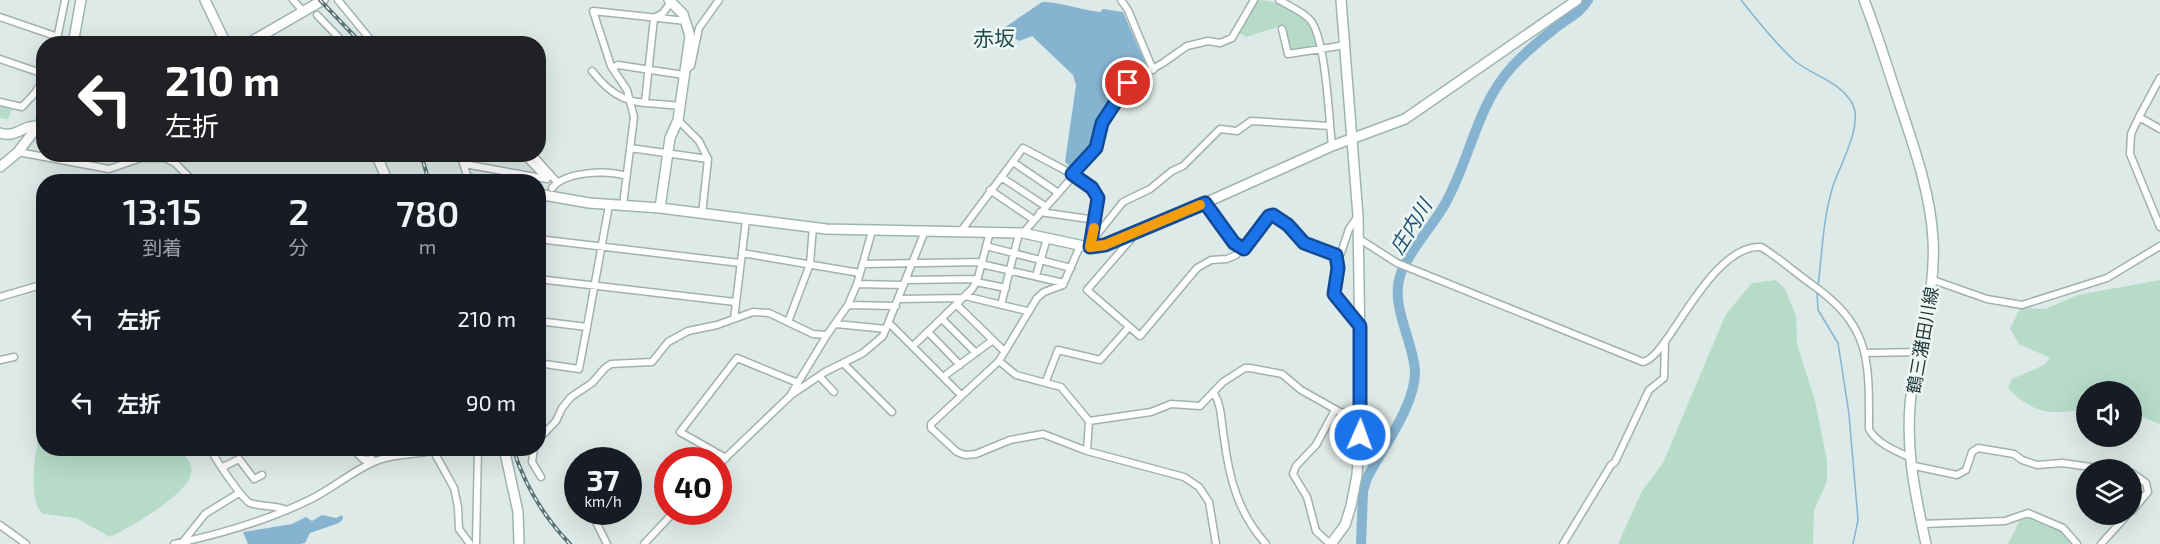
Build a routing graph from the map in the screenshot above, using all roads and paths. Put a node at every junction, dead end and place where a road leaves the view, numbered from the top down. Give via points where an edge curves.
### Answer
1 (65, 0) edge
2 (81, 0) edge
3 (205, 0) edge
4 (293, 0) edge
5 (323, 0) edge
6 (338, 0) edge
7 (719, 0) edge
8 (1121, 0) edge
9 (1254, 0) edge
10 (1279, 0) edge
11 (1341, 0) edge
12 (1577, 0) edge
13 (1864, 0) edge
14 (670, 1) edge
15 (303, 11) junction
16 (317, 15) dead end
17 (0, 17) edge
18 (654, 18) junction
19 (687, 21) junction
20 (1282, 28) dead end
21 (47, 36) edge
22 (58, 36) edge
23 (74, 36) edge
24 (222, 36) edge
25 (261, 36) edge
26 (337, 36) edge
27 (367, 36) edge
28 (1346, 45) junction
29 (1320, 48) junction
30 (0, 59) edge
31 (612, 68) junction
32 (649, 70) junction
33 (1153, 70) junction
34 (592, 71) dead end
35 (36, 73) edge
36 (685, 73) junction
37 (2160, 78) edge
38 (36, 90) edge
39 (614, 96) junction
40 (631, 101) junction
41 (0, 102) edge
42 (645, 102) junction
43 (613, 104) dead end
44 (680, 106) junction
45 (2139, 117) junction
46 (678, 120) junction
47 (1330, 126) junction
48 (2160, 129) edge
49 (36, 130) edge
50 (0, 133) edge
51 (36, 134) edge
52 (1352, 140) junction
53 (1332, 146) junction
54 (630, 148) junction
55 (18, 152) junction
56 (667, 153) junction
57 (36, 156) edge
58 (708, 159) junction
59 (69, 162) edge
60 (130, 162) edge
61 (172, 162) edge
62 (532, 162) edge
63 (534, 162) edge
64 (1013, 162) junction
65 (464, 164) joint
66 (0, 168) edge
67 (186, 174) edge
68 (467, 174) edge
69 (519, 174) edge
70 (543, 174) edge
71 (1072, 174) junction
72 (626, 176) junction
73 (1001, 177) junction
74 (547, 179) edge
75 (557, 182) junction
76 (990, 190) junction
77 (552, 192) junction
78 (1057, 192) junction
79 (546, 193) edge
80 (1205, 203) junction
81 (609, 205) junction
82 (623, 205) junction
83 (1045, 206) junction
84 (660, 208) junction
85 (1040, 212) junction
86 (702, 214) junction
87 (1358, 216) junction
88 (746, 220) junction
89 (1034, 220) junction
90 (1095, 220) junction
91 (813, 227) junction
92 (2160, 227) edge
93 (872, 231) junction
94 (925, 231) junction
95 (961, 231) junction
96 (990, 232) junction
97 (1021, 233) junction
98 (1131, 234) junction
99 (1047, 238) junction
100 (1358, 238) junction
101 (546, 240) edge
102 (1091, 244) junction
103 (602, 245) junction
104 (986, 246) junction
105 (1080, 246) junction
106 (2160, 246) edge
107 (1244, 249) junction
108 (741, 253) junction
109 (1014, 254) junction
110 (1336, 255) junction
111 (1041, 260) junction
112 (740, 263) junction
113 (982, 263) junction
114 (810, 264) junction
115 (863, 264) junction
116 (913, 264) junction
117 (1071, 268) junction
118 (1011, 270) junction
119 (860, 273) junction
120 (1036, 276) junction
121 (546, 280) edge
122 (977, 280) junction
123 (1933, 280) junction
124 (905, 282) junction
125 (1064, 283) junction
126 (857, 284) junction
127 (36, 286) edge
128 (596, 286) junction
129 (1006, 288) junction
130 (0, 297) edge
131 (964, 297) junction
132 (899, 299) junction
133 (735, 302) junction
134 (848, 305) junction
135 (957, 305) junction
136 (1001, 305) junction
137 (896, 306) junction
138 (1027, 311) junction
139 (734, 319) junction
140 (942, 319) junction
141 (546, 322) edge
142 (788, 322) junction
143 (836, 324) junction
144 (888, 326) junction
145 (1360, 326) junction
146 (587, 327) junction
147 (1129, 327) junction
148 (928, 332) junction
149 (827, 335) junction
150 (993, 340) junction
151 (1665, 341) junction
152 (913, 346) junction
153 (1004, 351) junction
154 (1920, 352) junction
155 (976, 353) junction
156 (1865, 353) junction
157 (14, 357) dead end
158 (0, 360) edge
159 (999, 361) junction
160 (843, 363) junction
161 (546, 364) edge
162 (960, 365) junction
163 (947, 375) dead end
164 (819, 376) junction
165 (1046, 381) junction
166 (798, 383) junction
167 (834, 392) dead end
168 (1214, 393) junction
169 (960, 394) junction
170 (791, 395) junction
171 (1335, 410) junction
172 (892, 412) dead end
173 (1361, 416) junction
174 (1089, 421) junction
175 (546, 432) edge
176 (707, 447) edge
177 (1087, 451) junction
178 (732, 452) edge
179 (215, 456) edge
180 (360, 456) edge
181 (396, 456) edge
182 (441, 456) edge
183 (478, 456) edge
184 (506, 456) edge
185 (533, 456) edge
186 (379, 460) junction
187 (1910, 461) junction
188 (2076, 465) edge
189 (223, 467) junction
190 (262, 476) dead end
191 (542, 477) dead end
192 (2142, 480) edge
193 (239, 493) junction
194 (2142, 499) edge
195 (288, 510) junction
196 (1922, 524) junction
197 (0, 525) edge
198 (598, 525) edge
199 (662, 525) edge
200 (2118, 525) edge
201 (182, 543) edge
202 (468, 543) edge
203 (26, 544) edge
204 (174, 544) edge
205 (476, 544) edge
206 (519, 544) edge
207 (607, 544) edge
208 (644, 544) edge
209 (1216, 544) edge
210 (1266, 544) edge
211 (1330, 544) edge
212 (1563, 544) edge
213 (1926, 544) edge
214 (2077, 544) edge
215 (2101, 544) edge

1 - 22 street
2 - 23 street
3 - 24 street
4 - 15 street
5 - 15 street
6 - 27 street
7 - 36 street via 699,28 691,66
8 - 33 street
9 - 33 street via 1232,38 1187,46
10 - 29 street via 1310,20
11 - 28 street
12 - 52 street via 1405,119
13 - 123 street, 鶴三潴田川線 via 1923,178 1933,240
14 - 18 street via 663,13
14 - 19 street
15 - 25 street
16 - 26 street
17 - 21 street
18 - 19 street
18 - 31 street via 593,11
18 - 32 street
19 - 36 street via 690,36
20 - 29 street via 1288,54
28 - 29 street
28 - 52 street
29 - 47 street
30 - 35 street
31 - 32 street
31 - 40 street
32 - 36 street
32 - 42 street
33 - 71 street via 1128,83 1120,92 1102,123 1096,148
34 - 39 street
36 - 44 street
37 - 45 street
38 - 41 street via 27,105 17,108
39 - 40 street
39 - 43 street
40 - 42 street
40 - 54 street via 634,117
42 - 44 street
44 - 46 street
45 - 48 street
45 - 92 street via 2131,134 2130,154
46 - 56 street
46 - 58 street via 699,141
47 - 53 street
47 - 102 street via 1251,121 1237,131 1220,129 1184,166 1123,202
49 - 50 street via 26,127 11,135
51 - 55 street
52 - 53 street
52 - 87 street
53 - 80 street
54 - 56 street
54 - 72 street
55 - 57 street
55 - 66 street
56 - 58 street
56 - 84 street
58 - 86 street
59 - 60 street via 109,170
61 - 67 street
62 - 70 street
63 - 75 street
64 - 71 street via 1023,148
64 - 73 street
64 - 78 street
65 - 68 street
65 - 69 street
71 - 78 street
71 - 90 street via 1096,192
72 - 75 street via 598,171
72 - 82 street
73 - 76 street
73 - 83 street
74 - 77 street
75 - 77 street
76 - 89 street
76 - 95 street
77 - 79 street
77 - 81 street
78 - 83 street
80 - 98 street
80 - 107 street via 1234,243
81 - 82 street
81 - 103 street
82 - 84 street
83 - 85 street
84 - 86 street
85 - 89 street
85 - 90 street
86 - 88 street
87 - 100 street
87 - 110 street via 1341,253
88 - 91 street
88 - 108 street
89 - 97 street
90 - 102 street
91 - 93 street
91 - 114 street
93 - 94 street
93 - 115 street
94 - 95 street
94 - 116 street
95 - 96 street
96 - 97 street
96 - 104 street
97 - 99 street
97 - 109 street
98 - 102 street via 1105,245
98 - 147 street via 1131,239 1087,290
99 - 105 street
99 - 111 street
100 - 145 street
100 - 151 street via 1397,263 1636,361 1650,359
101 - 103 street
102 - 105 street
103 - 112 street
103 - 128 street
104 - 109 street
104 - 113 street
105 - 117 street
106 - 123 street via 2107,278 2022,305 1996,302
107 - 110 street via 1273,215 1304,243
107 - 147 street via 1227,260 1210,260 1197,268 1140,336
108 - 112 street
108 - 114 street
109 - 111 street
109 - 118 street
110 - 145 street via 1334,294
111 - 117 street
111 - 120 street
112 - 133 street
113 - 116 street
113 - 118 street
113 - 122 street
114 - 119 street
114 - 142 street
115 - 116 street
115 - 119 street
116 - 124 street
117 - 125 street
118 - 120 street
118 - 129 street
119 - 126 street
120 - 125 street
121 - 128 street
122 - 124 street
122 - 129 street
122 - 131 street
123 - 154 street, 鶴三潴田川線
124 - 126 street
124 - 132 street
125 - 138 street via 1044,292
126 - 134 street
127 - 130 street
128 - 133 street
128 - 146 street
129 - 136 street
131 - 132 street
131 - 135 street
131 - 136 street
132 - 137 street
133 - 139 street
134 - 137 street
134 - 143 street
135 - 140 street
135 - 150 street
136 - 138 street
137 - 144 street
138 - 153 street
139 - 142 street via 753,312
139 - 175 street via 688,331 668,342 652,362 611,364 571,398
140 - 148 street
140 - 155 street
141 - 146 street
142 - 149 street via 813,334
143 - 144 street
143 - 149 street
144 - 152 street
144 - 160 street via 874,345
145 - 173 street
146 - 161 street via 579,369
147 - 165 street via 1100,360 1059,350
148 - 152 street
148 - 162 street
149 - 166 street
150 - 153 street
150 - 155 street
151 - 156 street via 1727,261 1753,247 1769,252 1828,295 1854,325
151 - 212 street via 1664,378 1649,390 1616,462
152 - 169 street
153 - 159 street
154 - 156 street
154 - 187 street, 鶴三潴田川線 via 1910,410
155 - 162 street
156 - 187 street via 1869,429
157 - 158 street
159 - 165 street via 1016,375
159 - 169 street
160 - 164 street
160 - 172 street
162 - 163 street
164 - 167 street
164 - 170 street
165 - 174 street via 1061,387
166 - 170 street
166 - 176 street via 737,358 680,432
168 - 171 street via 1223,382 1250,368 1282,374
168 - 174 street via 1200,406 1171,404 1140,414
168 - 210 street via 1220,403 1234,494
169 - 177 street via 931,428 957,452 976,454 1010,440 1043,434
170 - 178 street
171 - 173 street
171 - 211 street via 1316,445 1293,470 1307,497 1316,531
173 - 211 street via 1351,506 1345,525
174 - 177 street
177 - 209 street via 1192,481 1209,502
179 - 189 street
180 - 186 street via 364,460
181 - 186 street
182 - 202 street via 454,488 458,525
183 - 205 street
184 - 206 street via 518,512
185 - 191 street via 532,462
186 - 195 street
187 - 188 street via 1957,476 1966,471 1972,452 1978,448 2014,454 2037,465
187 - 196 street, 鶴三潴田川線
189 - 190 street via 240,459 254,479
189 - 193 street
192 - 194 street via 2148,492
193 - 195 street via 252,504
193 - 201 street via 205,514
195 - 201 street
196 - 213 street, 鶴三潴田川線
196 - 214 street via 2005,520 2028,513 2062,528
197 - 203 street
198 - 207 street
199 - 208 street
200 - 215 street
201 - 204 street

